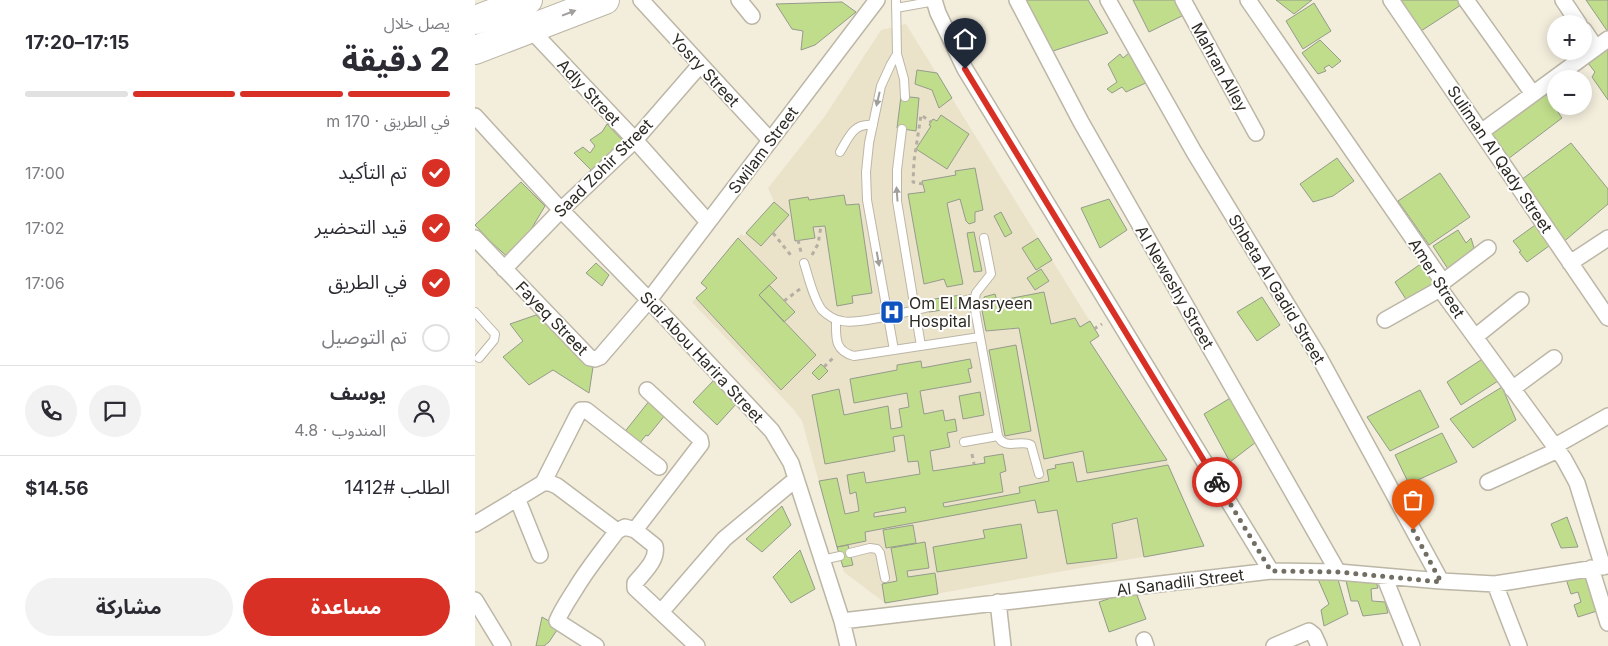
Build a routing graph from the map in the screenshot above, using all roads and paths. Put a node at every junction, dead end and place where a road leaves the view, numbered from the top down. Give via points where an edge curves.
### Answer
1 (528, 0) edge
2 (605, 0) edge
3 (641, 0) edge
4 (739, 0) edge
5 (877, 0) edge
6 (934, 0) edge
7 (1017, 0) edge
8 (1108, 0) edge
9 (1183, 0) edge
10 (1248, 0) edge
11 (1391, 0) edge
12 (1466, 0) edge
13 (1563, 0) edge
14 (896, 4) edge
15 (1573, 15) edge
16 (752, 16) dead end
17 (475, 20) edge
18 (530, 29) junction
19 (1602, 43) edge
20 (475, 50) edge
21 (897, 54) junction
22 (700, 65) junction
23 (1533, 94) junction
24 (905, 96) dead end
25 (475, 116) edge
26 (931, 122) dead end
27 (873, 125) junction
28 (902, 129) dead end
29 (1481, 132) junction
30 (1256, 133) dead end
31 (635, 140) junction
32 (770, 140) junction
33 (840, 152) dead end
34 (923, 184) dead end
35 (561, 210) junction
36 (708, 222) junction
37 (821, 226) dead end
38 (773, 233) dead end
39 (475, 238) edge
40 (984, 238) dead end
41 (1608, 238) edge
42 (1488, 248) dead end
43 (804, 263) junction
44 (1570, 263) junction
45 (504, 269) junction
46 (1441, 286) junction
47 (975, 298) junction
48 (649, 300) junction
49 (1521, 300) dead end
50 (962, 301) dead end
51 (929, 307) dead end
52 (915, 310) junction
53 (475, 312) edge
54 (888, 315) junction
55 (1608, 318) edge
56 (836, 320) junction
57 (1385, 320) dead end
58 (980, 337) junction
59 (1475, 337) junction
60 (921, 346) junction
61 (894, 350) junction
62 (479, 358) dead end
63 (1554, 358) dead end
64 (1512, 389) junction
65 (647, 390) dead end
66 (1608, 416) edge
67 (998, 436) junction
68 (964, 442) dead end
69 (1557, 448) junction
70 (659, 467) dead end
71 (1039, 474) dead end
72 (796, 479) junction
73 (1488, 482) dead end
74 (543, 483) junction
75 (517, 498) junction
76 (475, 524) edge
77 (635, 530) junction
78 (617, 531) junction
79 (850, 553) dead end
80 (540, 555) dead end
81 (840, 556) dead end
82 (822, 560) junction
83 (1601, 567) edge
84 (1271, 571) junction
85 (1338, 572) junction
86 (1384, 576) junction
87 (885, 578) dead end
88 (1441, 582) junction
89 (1495, 584) junction
90 (475, 600) edge
91 (999, 602) junction
92 (661, 612) junction
93 (841, 620) junction
94 (1608, 623) edge
95 (1317, 640) edge
96 (503, 646) edge
97 (596, 646) edge
98 (697, 646) edge
99 (848, 646) edge
100 (1003, 646) edge
101 (1274, 646) edge
102 (1412, 646) edge
103 (1519, 646) edge

1 - 17 highway
18 -> 2 highway
3 - 22 street, Yosry Street
4 - 16 street
5 - 32 street, Swilam Street
6 - 14 lane
6 - 84 street via 965,69
7 - 85 street, Al Neweshy Street via 1081,122
8 - 88 street, Shbeta Al Gadid Street via 1193,152 1319,357
9 - 30 street, Mahran Alley
10 - 46 street, Amer Street
11 - 29 street, Suliman Al Qady Street
12 - 23 street
13 - 15 street
14 - 21 lane
18 - 20 highway
18 - 31 street, Adly Street
19 - 23 street
21 - 24 lane
21 -> 27 lane via 881,86
22 - 31 street, Saad Zohir Street
22 - 32 street, Yosry Street
23 - 29 street
25 - 35 street, Sidi Abou Harira Street
26 - 34 path via 921,115 913,182
27 - 33 lane via 858,126
27 -> 54 lane via 866,172 867,200
52 -> 28 lane via 897,190
29 - 44 street, Suliman Al Qady Street
31 - 35 street, Saad Zohir Street
31 - 36 street, Adly Street
32 - 36 street, Swilam Street
35 - 45 street, Saad Zohir Street
35 - 48 street, Sidi Abou Harira Street
36 - 48 street, Swilam Street
37 - 43 path via 815,249
38 - 43 path via 791,257
39 - 45 street, Fayeq Street
40 - 47 lane via 991,274
41 - 44 street
42 - 46 street
43 - 56 lane via 822,309
44 - 55 street, Suliman Al Qady Street
45 - 48 street, Fayeq Street via 595,359 603,354
46 - 57 street
46 - 59 street, Amer Street
47 - 50 lane
47 - 58 lane
48 - 72 street, Sidi Abou Harira Street via 772,432 787,455
49 - 59 street
51 - 52 lane
52 - 54 lane
52 - 60 lane
53 - 62 lane via 495,334
54 - 56 lane via 849,322
54 - 61 lane
56 - 61 lane via 837,344 847,354 854,356
58 - 60 lane
58 - 67 lane
59 - 64 street, Amer Street
60 - 61 lane
63 - 64 street
64 - 69 street, Amer Street
65 - 77 street via 700,439 701,444
66 - 69 street
67 - 68 lane
67 - 71 lane via 1007,444 1031,445
69 - 73 street
69 - 83 street, Amer Street via 1577,483
70 - 74 street via 586,410 581,410
72 - 82 street, Sidi Abou Harira Street
72 - 92 street via 724,538
74 - 75 street
74 - 78 street via 557,486
75 - 76 street
75 - 80 street
77 - 78 street via 625,527
77 - 92 street via 655,546 656,553 635,582 635,588
78 - 97 street via 581,578 557,621
79 - 87 lane via 877,549
81 - 82 lane
82 - 93 street, Sidi Abou Harira Street
83 - 89 street, Al Sanadili Street
83 - 94 street, Amer Street
84 - 85 street, Al Sanadili Street
84 - 91 street, Al Sanadili Street
85 - 86 street, Al Sanadili Street
86 - 88 street, Al Sanadili Street
86 - 102 street
88 - 89 street, Al Sanadili Street
89 - 103 street
90 - 96 street
91 - 93 street, Al Sanadili Street
91 - 100 street
92 - 98 street
93 - 99 street, Sidi Abou Harira Street
95 - 101 street via 1309,631

